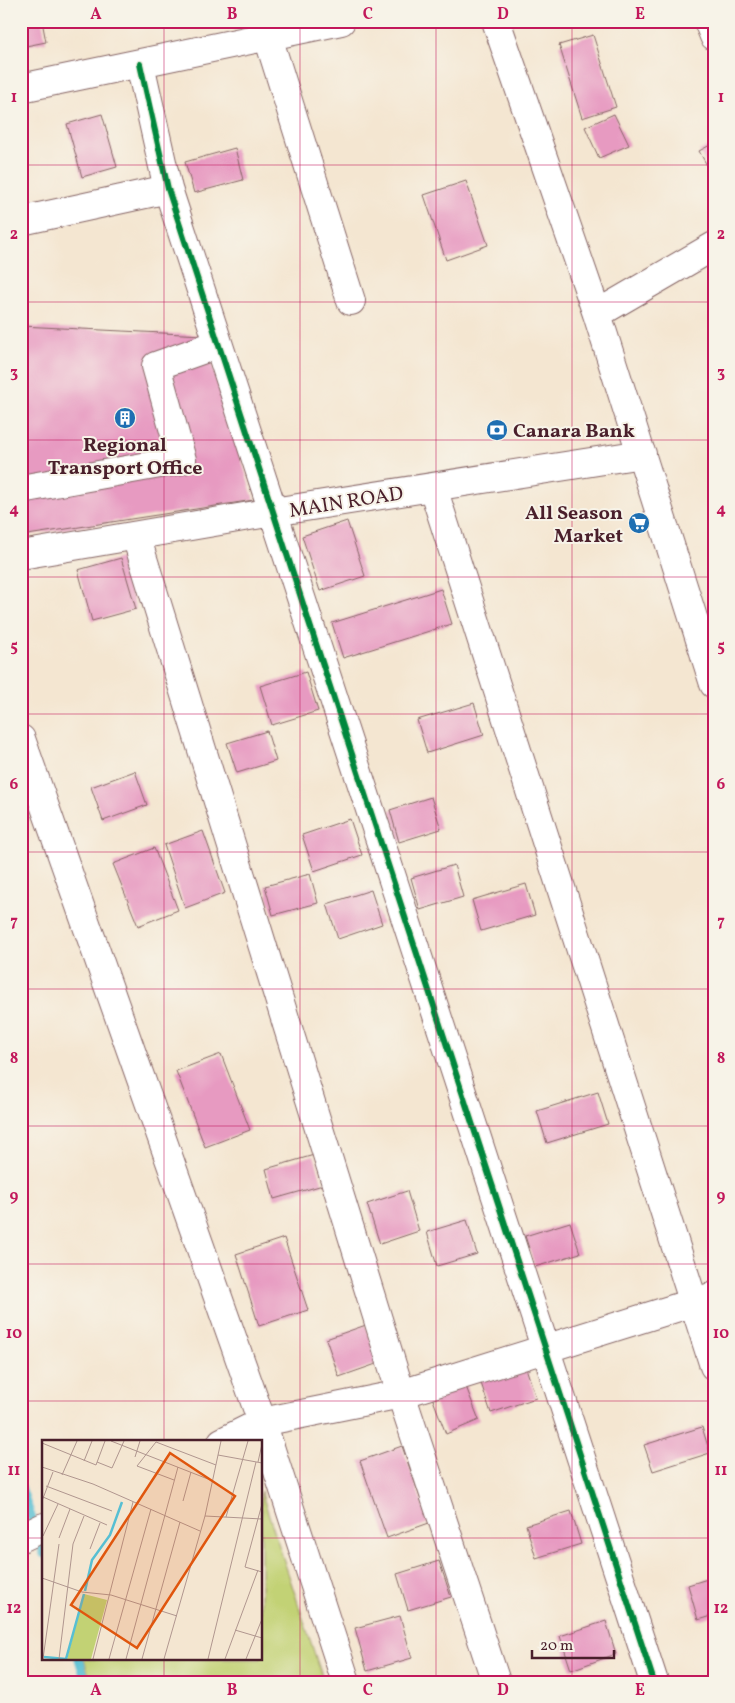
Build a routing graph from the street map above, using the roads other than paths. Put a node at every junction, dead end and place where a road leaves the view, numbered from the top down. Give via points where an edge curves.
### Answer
1 (341, 21) edge
2 (496, 21) edge
3 (708, 21) edge
4 (714, 36) edge
5 (268, 37) junction
6 (140, 64) junction
7 (21, 88) edge
8 (168, 189) junction
9 (21, 221) edge
10 (714, 246) edge
11 (351, 301) dead end
12 (597, 314) junction
13 (218, 344) junction
14 (642, 454) junction
15 (433, 488) junction
16 (21, 489) edge
17 (273, 512) junction
18 (136, 536) junction
19 (21, 555) edge
20 (714, 684) edge
21 (21, 740) edge
22 (704, 1299) edge
23 (547, 1348) junction
24 (714, 1366) edge
25 (401, 1394) junction
26 (262, 1422) junction
27 (226, 1440) edge
28 (42, 1528) edge
29 (21, 1538) edge
30 (346, 1682) edge
31 (496, 1682) edge
32 (654, 1682) edge

1 - 5 street
2 - 12 street
3 - 4 street
5 - 6 street
5 - 11 street
6 - 7 street
6 - 8 street
8 - 9 street
8 - 13 street
10 - 12 street
12 - 14 street
13 - 16 street via 156,366 182,460
13 - 17 street
14 - 15 street, MAIN ROAD
14 - 20 street
15 - 17 street, MAIN ROAD
15 - 22 street
17 - 18 street, MAIN ROAD
17 - 23 street
18 - 19 street, MAIN ROAD
18 - 25 street
21 - 26 street
22 - 23 street
22 - 24 street
23 - 25 street
23 - 32 street
25 - 26 street
25 - 31 street
26 - 27 street
26 - 30 street
28 - 29 street

